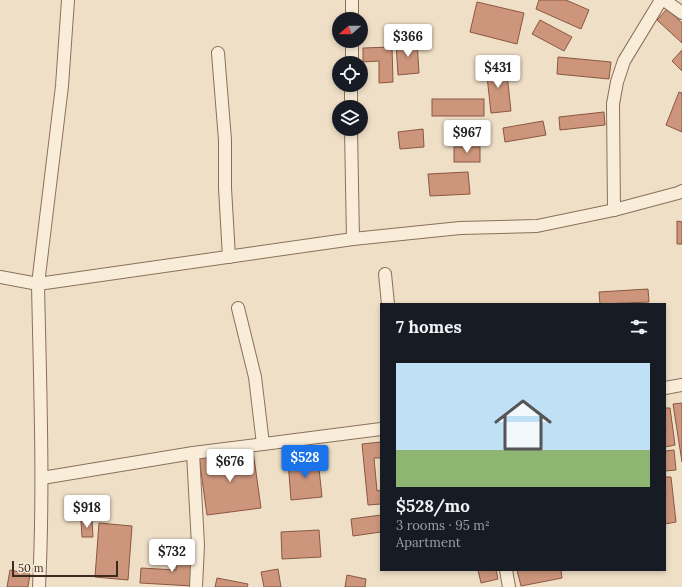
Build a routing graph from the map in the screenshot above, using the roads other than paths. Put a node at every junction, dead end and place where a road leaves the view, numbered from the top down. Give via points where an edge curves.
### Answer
1 (68, 0) edge
2 (352, 0) edge
3 (663, 0) edge
4 (352, 12) edge
5 (682, 13) edge
6 (218, 53) dead end
7 (351, 136) edge
8 (682, 191) edge
9 (614, 210) junction
10 (353, 239) junction
11 (229, 257) junction
12 (385, 274) dead end
13 (0, 277) edge
14 (38, 284) junction
15 (388, 303) edge
16 (238, 308) dead end
17 (682, 385) edge
18 (666, 388) edge
19 (380, 429) edge
20 (263, 444) junction
21 (193, 453) junction
22 (42, 478) junction
23 (506, 571) edge
24 (39, 587) edge
25 (196, 587) edge
26 (509, 587) edge

1 - 14 street via 62,86
2 - 4 street
3 - 5 street
3 - 9 street via 624,62 617,82 613,104
6 - 11 street via 225,140
7 - 10 street
8 - 9 street
9 - 10 street via 537,226 460,228
10 - 11 street
11 - 14 street
12 - 15 street
13 - 14 street
14 - 22 street
16 - 20 street via 255,377
17 - 18 street
19 - 20 street
20 - 21 street
21 - 22 street
21 - 25 street via 198,545
22 - 24 street
23 - 26 street

